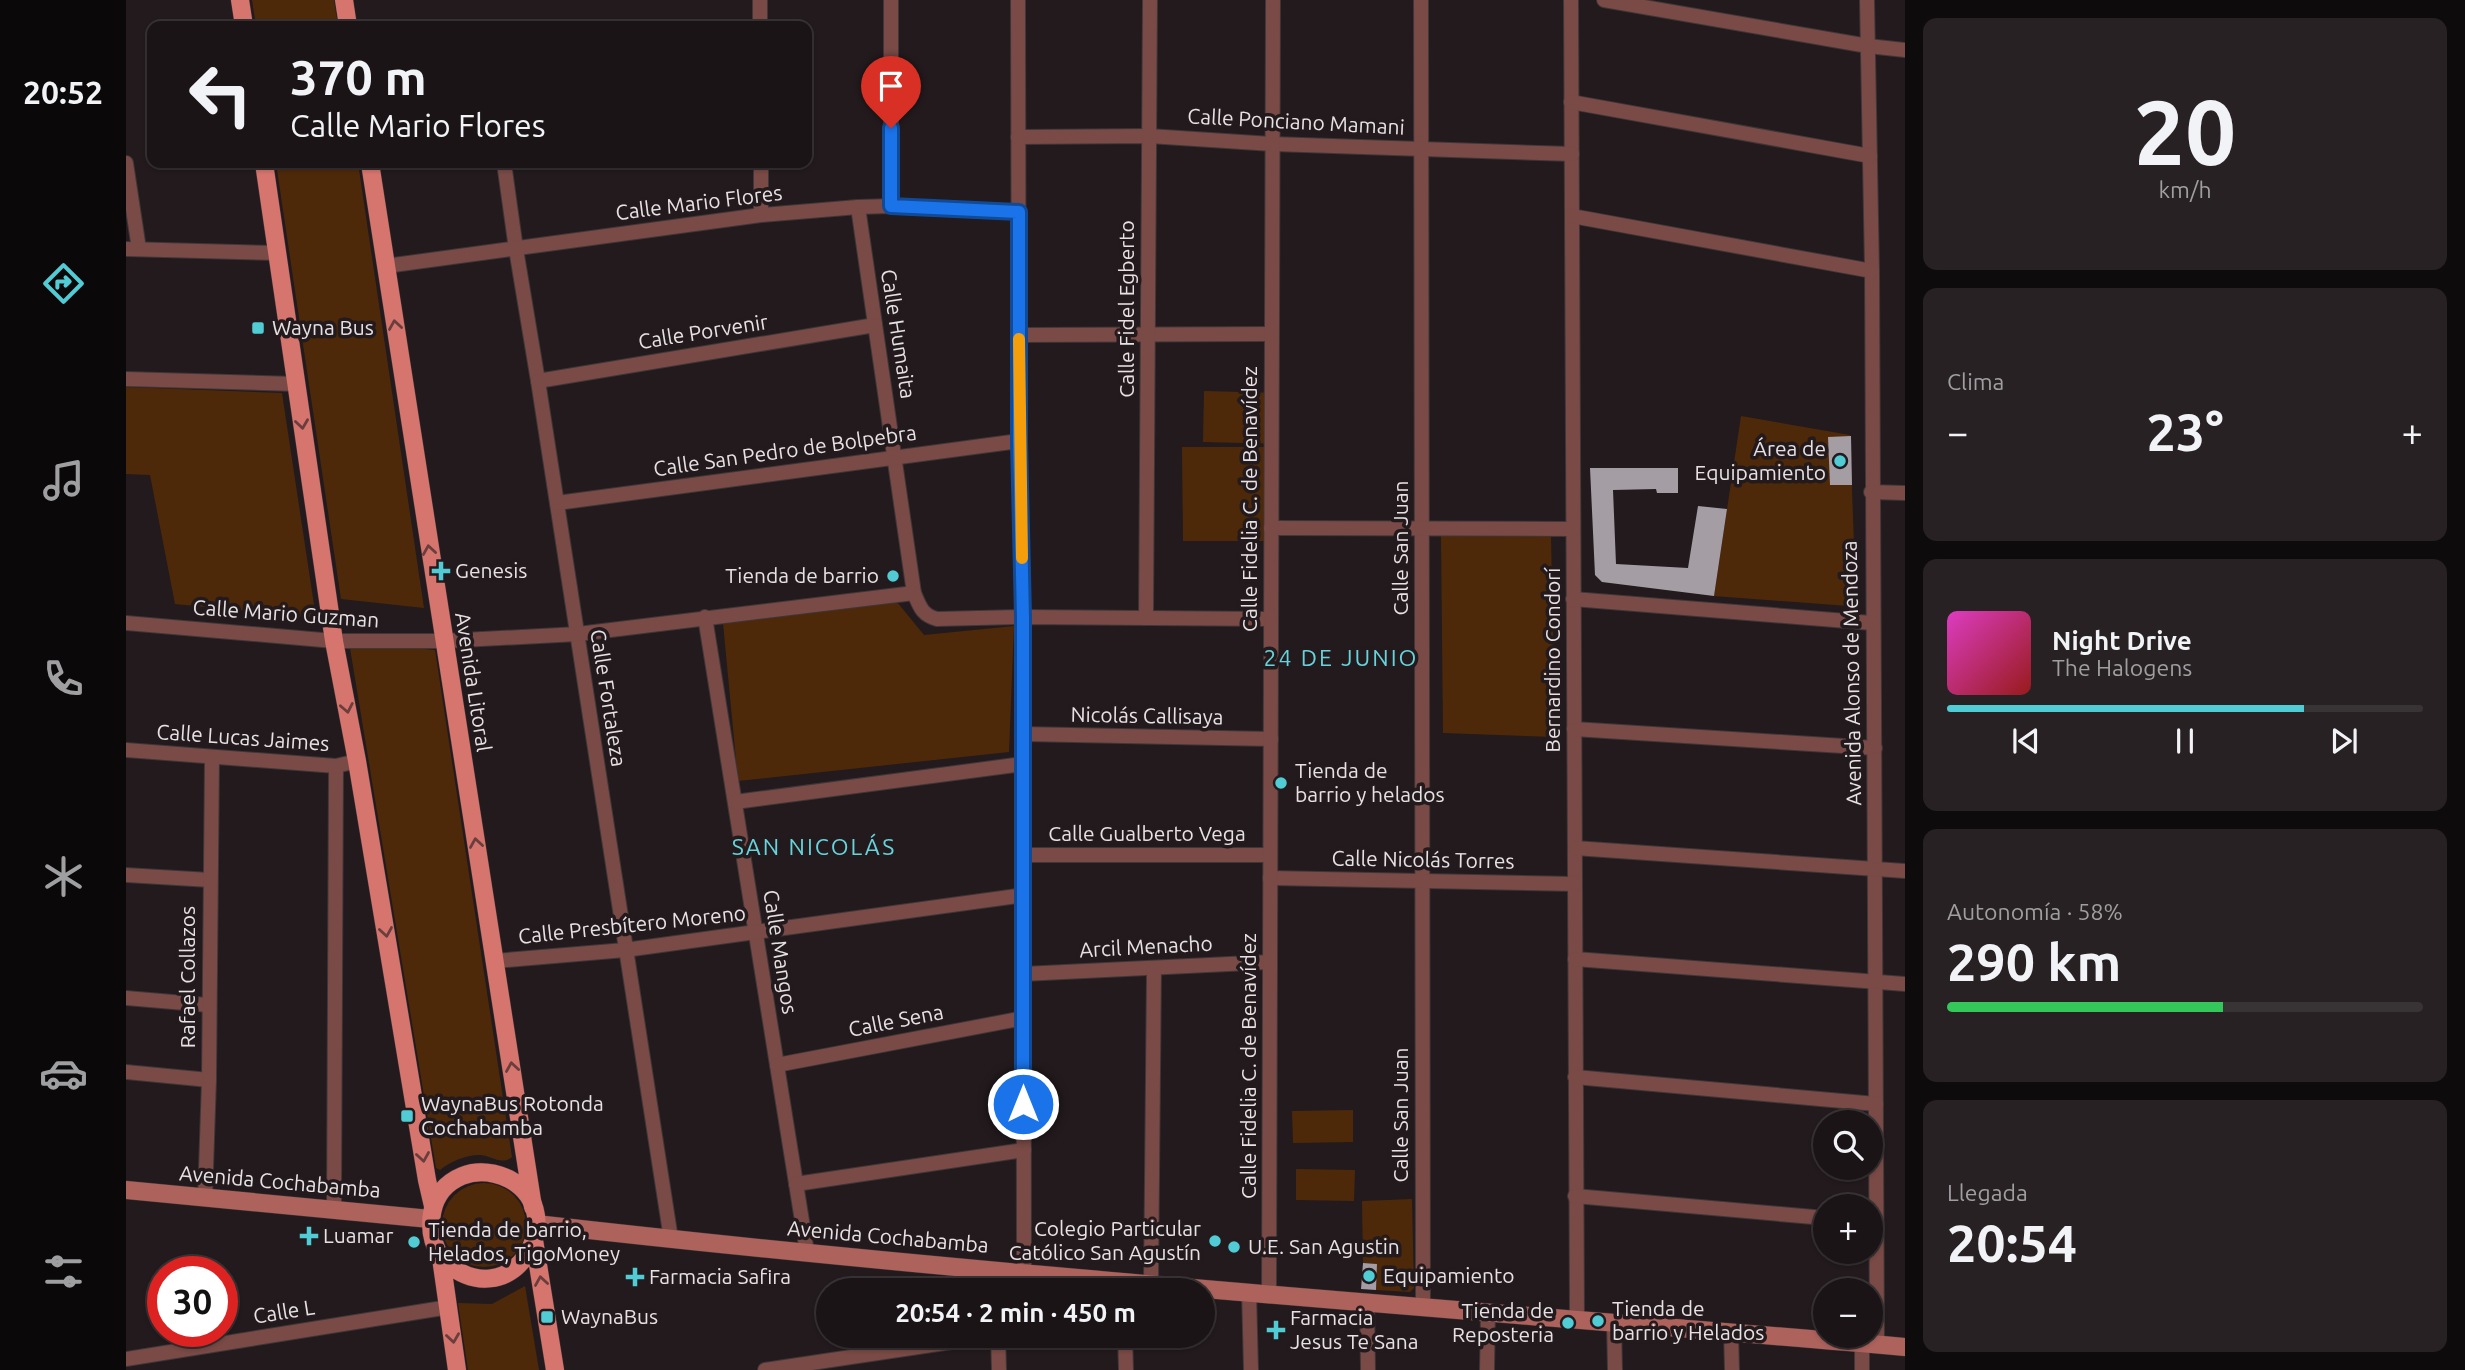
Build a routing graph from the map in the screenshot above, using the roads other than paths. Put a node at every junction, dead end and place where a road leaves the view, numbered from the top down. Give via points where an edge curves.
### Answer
1 (240, 0) edge
2 (344, 0) edge
3 (760, 0) edge
4 (891, 0) edge
5 (1018, 0) edge
6 (1150, 0) edge
7 (1273, 0) edge
8 (1421, 0) edge
9 (1571, 0) edge
10 (1604, 0) edge
11 (1867, 0) edge
12 (243, 21) edge
13 (347, 21) edge
14 (760, 21) edge
15 (1868, 46) junction
16 (1905, 50) edge
17 (1572, 102) junction
18 (1149, 136) junction
19 (1018, 137) junction
20 (1273, 144) junction
21 (1422, 149) junction
22 (1572, 154) junction
23 (1870, 156) junction
24 (126, 163) edge
25 (265, 168) edge
26 (371, 168) edge
27 (506, 168) edge
28 (761, 168) edge
29 (858, 206) junction
30 (891, 206) junction
31 (1019, 212) junction
32 (761, 215) junction
33 (1572, 216) junction
34 (133, 249) edge
35 (516, 249) junction
36 (277, 253) junction
37 (386, 266) junction
38 (1872, 271) junction
39 (875, 325) junction
40 (1272, 334) junction
41 (1019, 335) junction
42 (1148, 335) junction
43 (126, 379) edge
44 (538, 381) junction
45 (296, 384) junction
46 (1019, 441) junction
47 (896, 457) junction
48 (1871, 492) junction
49 (1905, 493) edge
50 (557, 503) junction
51 (1271, 528) junction
52 (1422, 529) junction
53 (1573, 529) junction
54 (914, 593) junction
55 (1573, 599) junction
56 (705, 617) junction
57 (1023, 617) junction
58 (1146, 618) junction
59 (1271, 619) junction
60 (126, 623) edge
61 (1872, 623) junction
62 (578, 634) junction
63 (334, 641) junction
64 (444, 641) junction
65 (1574, 729) junction
66 (1023, 734) junction
67 (1271, 739) junction
68 (1875, 748) junction
69 (126, 750) edge
70 (212, 757) junction
71 (357, 761) junction
72 (1023, 764) junction
73 (336, 766) junction
74 (735, 802) junction
75 (1575, 848) junction
76 (1023, 855) junction
77 (1270, 855) junction
78 (1875, 869) junction
79 (1905, 871) edge
80 (126, 875) edge
81 (1270, 878) junction
82 (210, 880) junction
83 (1422, 881) junction
84 (1575, 884) junction
85 (1024, 895) junction
86 (756, 932) junction
87 (625, 950) junction
88 (1575, 959) junction
89 (495, 961) junction
90 (1270, 962) junction
91 (1154, 968) junction
92 (1023, 974) junction
93 (1876, 982) junction
94 (1905, 984) edge
95 (126, 998) edge
96 (208, 1005) junction
97 (1024, 1018) junction
98 (777, 1065) junction
99 (126, 1072) edge
100 (1575, 1077) junction
101 (209, 1080) junction
102 (1876, 1104) junction
103 (1024, 1150) junction
104 (796, 1184) junction
105 (126, 1190) edge
106 (1874, 1194) edge
107 (1576, 1196) junction
108 (205, 1198) junction
109 (334, 1210) junction
110 (431, 1212) junction
111 (1813, 1217) edge
112 (535, 1224) junction
113 (671, 1239) junction
114 (807, 1252) junction
115 (440, 1258) junction
116 (996, 1270) junction
117 (1024, 1272) junction
118 (996, 1278) edge
119 (1070, 1278) edge
120 (1151, 1278) edge
121 (1215, 1289) edge
122 (1249, 1292) junction
123 (1269, 1293) junction
124 (1367, 1301) junction
125 (1423, 1306) junction
126 (449, 1307) junction
127 (1488, 1312) junction
128 (1577, 1319) junction
129 (1614, 1322) junction
130 (1731, 1333) junction
131 (1813, 1339) edge
132 (1883, 1345) edge
133 (1905, 1347) edge
134 (911, 1348) edge
135 (998, 1348) edge
136 (1125, 1348) edge
137 (1869, 1348) edge
138 (126, 1359) edge
139 (457, 1370) edge
140 (555, 1370) edge
141 (765, 1370) edge
142 (999, 1370) edge
143 (1126, 1370) edge
144 (1251, 1370) edge
145 (1368, 1370) edge
146 (1488, 1370) edge
147 (1615, 1370) edge
148 (1732, 1370) edge
149 (1862, 1370) edge

1 - 12 main road
2 - 13 main road
3 - 14 street
4 - 30 street
5 - 19 street
6 - 18 street, Calle Fidel Egberto
7 - 20 street, Calle Fidelia C. de Benavídez
8 - 21 street, Calle San Juan
9 - 17 street, Bernardino Condorí
10 - 15 street
11 - 15 street, Avenida Alonso de Mendoza
15 - 16 street
15 - 23 street, Avenida Alonso de Mendoza
17 - 22 street, Bernardino Condorí
17 - 23 street
18 - 19 street, Calle Ponciano Mamani
18 - 20 street, Calle Ponciano Mamani
18 - 42 street, Calle Fidel Egberto
19 - 31 street
20 - 21 street, Calle Ponciano Mamani
20 - 40 street, Calle Fidelia C. de Benavídez
21 - 22 street, Calle Ponciano Mamani
21 - 52 street, Calle San Juan
22 - 33 street, Bernardino Condorí
23 - 38 street, Avenida Alonso de Mendoza
24 - 34 street
25 - 36 main road
26 - 37 main road, Avenida Litoral
27 - 35 street, Calle Fortaleza
28 - 32 street
29 - 30 street, Calle Mario Flores
29 - 32 street, Calle Mario Flores
29 - 39 street, Calle Humaita
30 - 31 street, Calle Mario Flores
31 - 41 street
32 - 35 street, Calle Mario Flores
33 - 38 street
33 - 53 street, Bernardino Condorí
34 - 36 street
35 - 37 street, Calle Mario Flores
35 - 44 street, Calle Fortaleza
36 - 45 main road
64 -> 37 main road, Avenida Litoral
38 - 48 street, Avenida Alonso de Mendoza
39 - 44 street, Calle Porvenir
39 - 47 street, Calle Humaita
40 - 42 street
40 - 51 street, Calle Fidelia C. de Benavídez
41 - 42 street
41 - 46 street
42 - 58 street, Calle Fidel Egberto
43 - 45 street
44 - 50 street, Calle Fortaleza
45 -> 63 main road
46 - 47 street, Calle San Pedro de Bolpebra
46 - 57 street
47 - 50 street, Calle San Pedro de Bolpebra
47 - 54 street, Calle Humaita
48 - 49 street
48 - 61 street, Avenida Alonso de Mendoza
50 - 62 street, Calle Fortaleza
51 - 52 street
51 - 59 street, Calle Fidelia C. de Benavídez
52 - 53 street
52 - 83 street, Calle San Juan
53 - 55 street, Bernardino Condorí
54 - 56 street, Calle Mario Guzman
54 - 57 street via 921,610 937,619
55 - 61 street
55 - 65 street, Bernardino Condorí
56 - 62 street, Calle Mario Guzman
56 - 74 street, Calle Mangos
57 - 58 street
57 - 66 street
58 - 59 street
59 - 67 street, Calle Fidelia C. de Benavídez
60 - 63 street, Calle Mario Guzman
61 - 68 street, Avenida Alonso de Mendoza
62 - 64 street, Calle Mario Guzman
62 - 87 street, Calle Fortaleza
63 - 64 street, Calle Mario Guzman
63 -> 71 main road
89 -> 64 main road, Avenida Litoral
65 - 68 street
65 - 75 street, Bernardino Condorí
66 - 67 street, Nicolás Callisaya
66 - 72 street
67 - 77 street, Calle Fidelia C. de Benavídez
68 - 78 street, Avenida Alonso de Mendoza
69 - 70 street, Calle Lucas Jaimes
70 - 73 street, Calle Lucas Jaimes
70 - 82 street, Rafael Collazos
71 - 73 street, Calle Lucas Jaimes
71 -> 110 main road
72 - 74 street
72 - 76 street
73 - 109 street
74 - 86 street, Calle Mangos
75 - 78 street
75 - 84 street, Bernardino Condorí
76 - 77 street, Calle Gualberto Vega
76 - 85 street
77 - 81 street, Calle Fidelia C. de Benavídez
78 - 79 street
78 - 93 street, Avenida Alonso de Mendoza
80 - 82 street
81 - 83 street, Calle Nicolás Torres
81 - 90 street, Calle Fidelia C. de Benavídez
82 - 96 street, Rafael Collazos
83 - 84 street, Calle Nicolás Torres
83 - 125 street, Calle San Juan
84 - 88 street, Bernardino Condorí
85 - 86 street, Calle Presbítero Moreno
85 - 92 street
86 - 87 street, Calle Presbítero Moreno
86 - 98 street, Calle Mangos
87 - 89 street, Calle Presbítero Moreno
87 - 113 street, Calle Fortaleza
88 - 93 street
88 - 100 street, Bernardino Condorí
112 -> 89 main road, Avenida Litoral
90 - 91 street, Arcil Menacho
90 - 123 street, Calle Fidelia C. de Benavídez
91 - 92 street, Arcil Menacho
91 - 120 street
92 - 97 street
93 - 94 street
93 - 102 street, Avenida Alonso de Mendoza
95 - 96 street
96 - 101 street, Rafael Collazos
97 - 98 street, Calle Sena
97 - 103 street
98 - 104 street, Calle Mangos
99 - 101 street
100 - 102 street
100 - 107 street, Bernardino Condorí
101 - 108 street, Rafael Collazos
102 - 106 street, Avenida Alonso de Mendoza
103 - 104 street
103 - 117 street
104 - 114 street, Calle Mangos
105 - 108 main road, Avenida Cochabamba
107 - 111 street
107 - 128 street, Bernardino Condorí
108 - 109 main road, Avenida Cochabamba
109 - 110 main road, Avenida Cochabamba
110 - 112 main road via 439,1194 460,1177 487,1172 513,1181 525,1193
110 - 115 main road via 430,1233
112 - 113 main road, Avenida Cochabamba
112 - 115 main road via 527,1255 501,1276 468,1276
140 -> 112 main road, Avenida Litoral
113 - 114 main road, Avenida Cochabamba
114 - 116 main road, Avenida Cochabamba
115 - 126 main road
116 - 117 main road, Avenida Cochabamba
116 - 118 street
117 - 119 main road, Avenida Cochabamba
121 - 122 main road, Avenida Cochabamba
122 - 123 main road, Avenida Cochabamba
122 - 144 street
123 - 124 main road, Avenida Cochabamba
124 - 125 main road, Avenida Cochabamba
124 - 145 street
125 - 127 main road, Avenida Cochabamba
126 - 138 street, Calle L
126 -> 139 main road
127 - 128 main road, Avenida Cochabamba
127 - 146 street
128 - 129 main road, Avenida Cochabamba
129 - 130 main road, Avenida Cochabamba
129 - 147 street
130 - 131 main road, Avenida Cochabamba
130 - 148 street
132 - 133 main road, Avenida Cochabamba
134 - 141 street
135 - 142 street
136 - 143 street
137 - 149 street, Avenida Alonso de Mendoza

